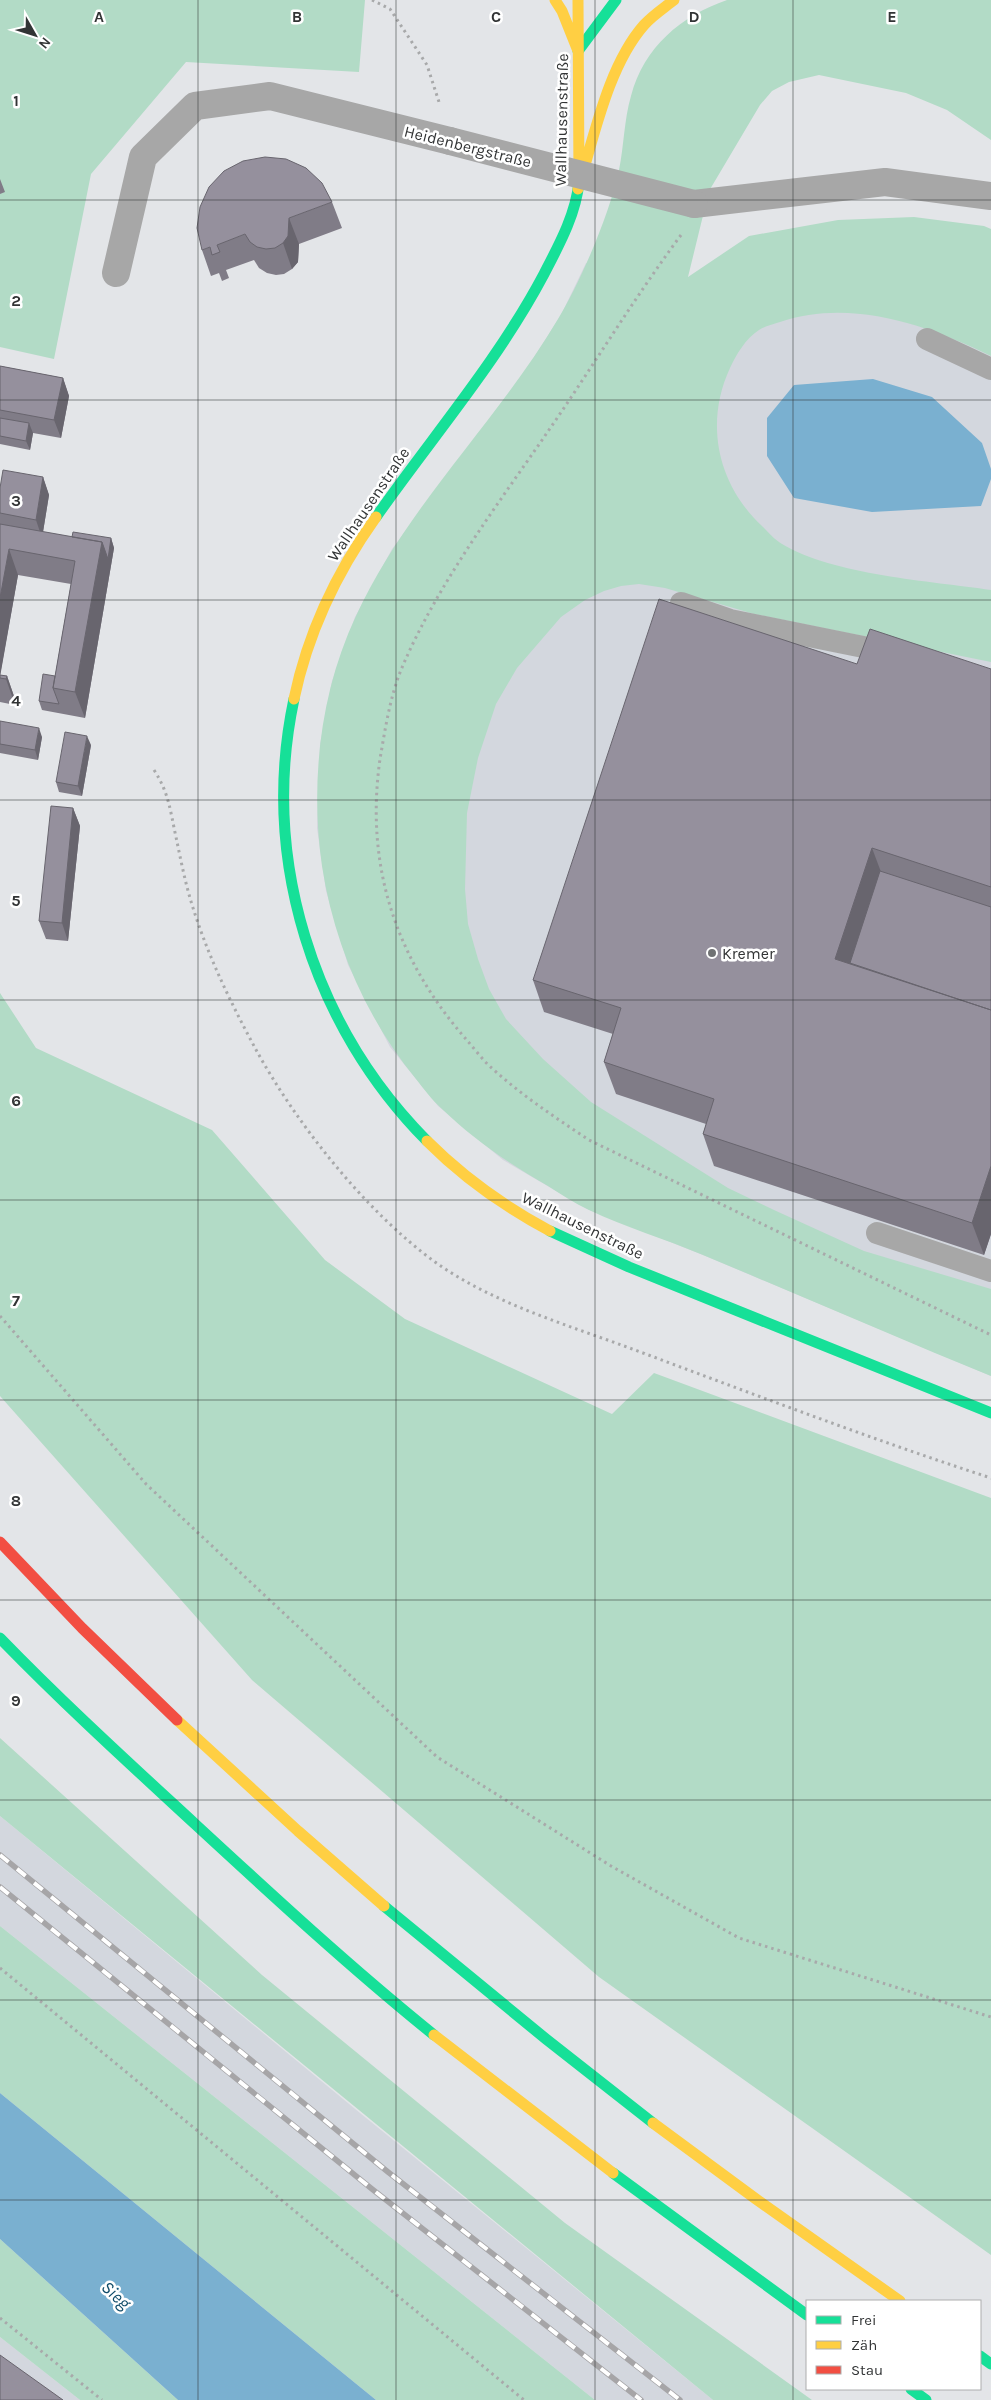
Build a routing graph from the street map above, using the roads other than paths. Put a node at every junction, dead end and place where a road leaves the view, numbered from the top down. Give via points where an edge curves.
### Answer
1 (555, 0) edge
2 (578, 0) edge
3 (616, 0) edge
4 (674, 0) edge
5 (578, 51) junction
6 (578, 189) junction
7 (991, 196) edge
8 (116, 273) dead end
9 (927, 340) dead end
10 (991, 369) edge
11 (681, 603) dead end
12 (911, 657) edge
13 (877, 1233) dead end
14 (991, 1271) edge
15 (991, 1413) edge
16 (3, 1538) edge
17 (0, 1638) edge
18 (899, 2300) edge
19 (806, 2314) edge
20 (912, 2390) edge
21 (926, 2400) edge

1 - 5 main road
2 - 5 main road, Wallhausenstraße
3 - 5 main road
4 - 6 main road via 644,26 623,59
5 - 6 main road, Wallhausenstraße
6 - 15 main road, Wallhausenstraße via 562,238 537,290 500,348 370,525 340,572 317,623 300,676 288,730 284,786 286,850 293,896 307,950 327,1002 382,1094 416,1133 495,1200 540,1226 650,1275
7 - 8 street, Heidenbergstraße, bridge via 885,182 698,204 270,96 195,106 143,157
9 - 10 lane
11 - 12 lane via 730,620
13 - 14 lane
16 - 18 main road via 59,1605 144,1690 284,1819 421,1938 554,2047 691,2152
17 - 19 main road via 109,1745 377,1988 649,2200
20 - 21 main road

